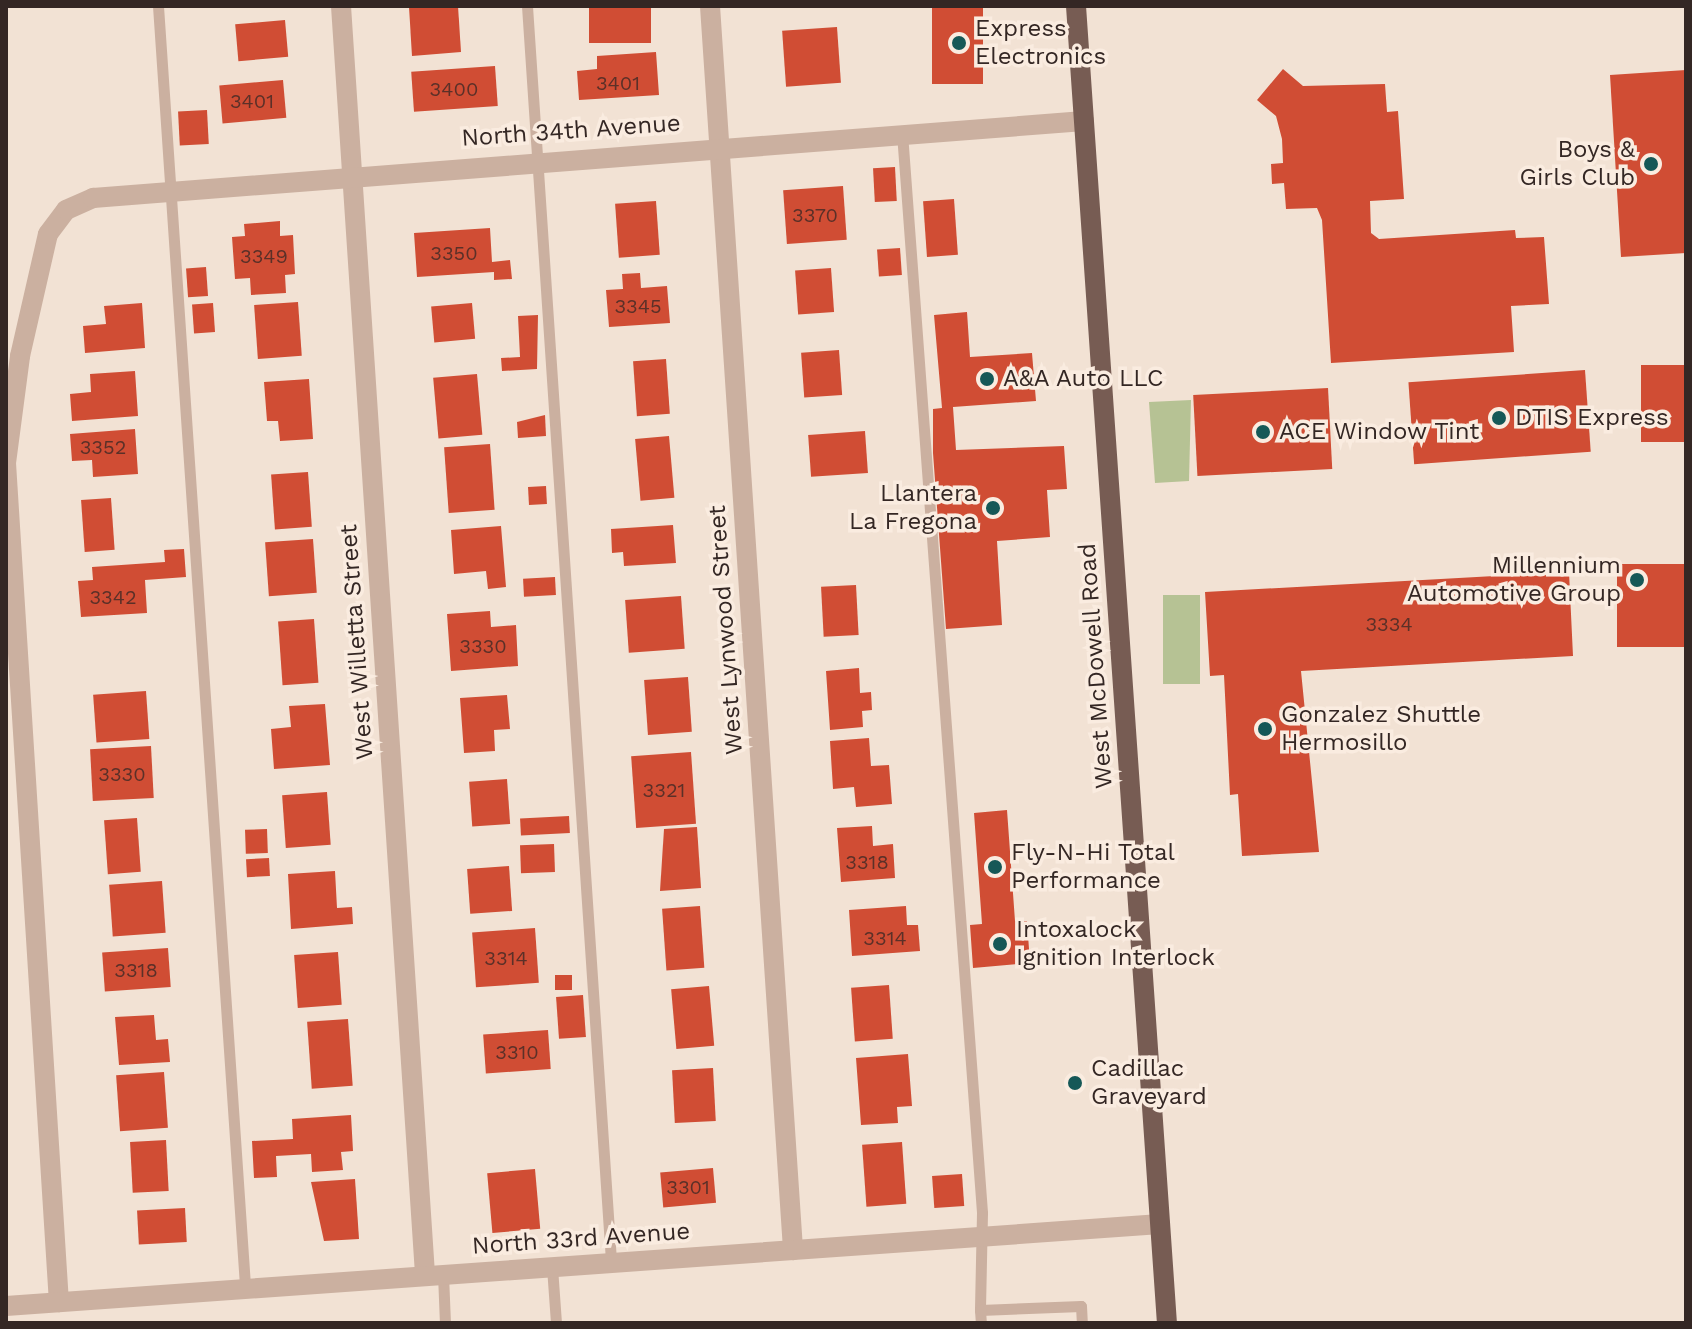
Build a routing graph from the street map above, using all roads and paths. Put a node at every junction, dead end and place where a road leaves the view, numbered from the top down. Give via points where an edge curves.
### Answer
1 (158, 6) edge
2 (341, 6) edge
3 (527, 6) edge
4 (710, 6) edge
5 (1076, 6) edge
6 (1084, 121) junction
7 (902, 133) junction
8 (720, 146) junction
9 (537, 159) junction
10 (353, 176) junction
11 (170, 190) junction
12 (6, 463) edge
13 (1160, 1224) junction
14 (980, 1238) junction
15 (793, 1250) junction
16 (611, 1262) junction
17 (552, 1267) junction
18 (434, 1274) junction
19 (245, 1287) junction
20 (59, 1302) junction
21 (6, 1306) edge
22 (980, 1310) junction
23 (445, 1323) edge
24 (556, 1323) edge
25 (981, 1323) edge
26 (1082, 1323) edge
27 (1167, 1323) edge

1 - 11 lane
2 - 10 street, West Willetta Street
3 - 9 lane
4 - 8 street, West Lynwood Street
5 - 6 main road, West McDowell Road
6 - 7 street, North 34th Avenue
6 - 13 main road, West McDowell Road
7 - 8 street, North 34th Avenue
7 - 14 lane
8 - 9 street, North 34th Avenue
8 - 15 street, West Lynwood Street
9 - 10 street, North 34th Avenue
9 - 16 lane
10 - 11 street, North 34th Avenue
10 - 18 street, West Willetta Street
11 - 12 street, North 34th Avenue via 93,198 66,210 48,234 20,356
11 - 19 lane
12 - 20 street
13 - 14 street, North 33rd Avenue
13 - 27 main road, West McDowell Road
14 - 15 street, North 33rd Avenue
14 - 22 lane
15 - 16 street, North 33rd Avenue
16 - 17 street, North 33rd Avenue
17 - 18 street, North 33rd Avenue
17 - 24 lane
18 - 19 street, North 33rd Avenue
18 - 23 lane
19 - 20 street, North 33rd Avenue
20 - 21 street, North 33rd Avenue
22 - 25 lane
22 - 26 lane via 1081,1306

